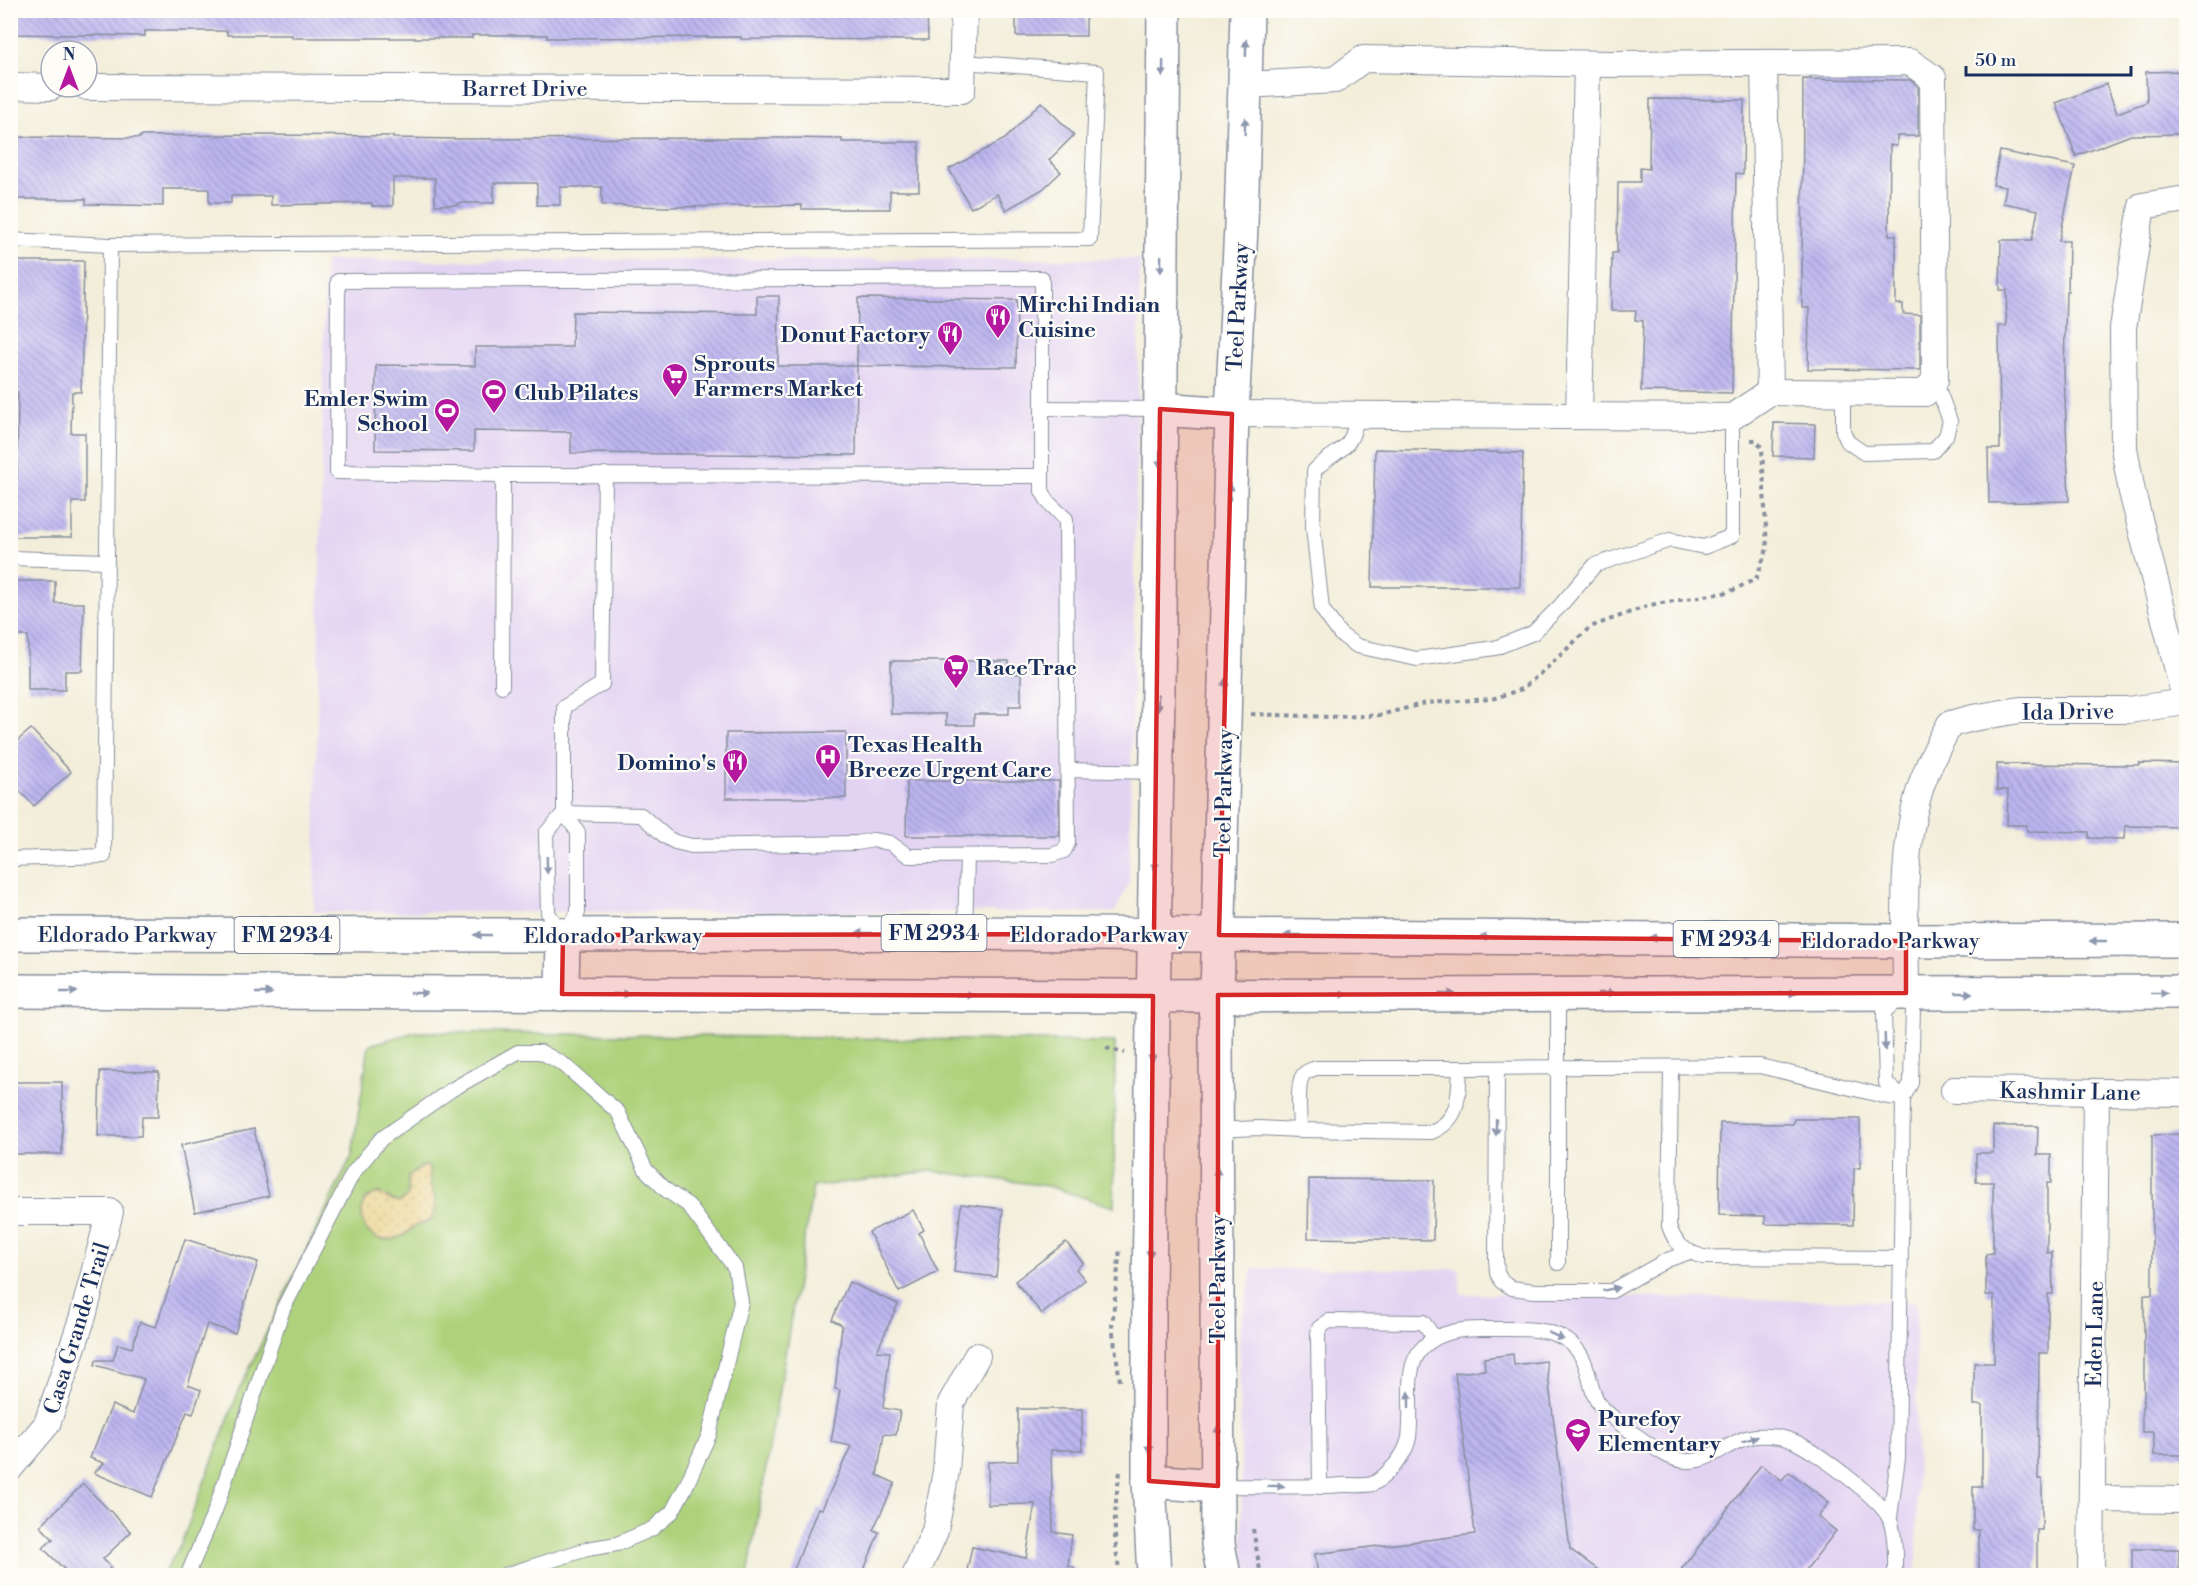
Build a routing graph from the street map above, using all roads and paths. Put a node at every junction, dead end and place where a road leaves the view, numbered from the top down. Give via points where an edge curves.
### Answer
1 (964, 10) edge
2 (1164, 10) edge
3 (1247, 10) edge
4 (963, 62) junction
5 (1764, 63) junction
6 (1587, 64) junction
7 (1246, 85) junction
8 (10, 86) edge
9 (39, 87) edge
10 (99, 87) edge
11 (2187, 199) edge
12 (10, 240) edge
13 (110, 245) junction
14 (1935, 380) junction
15 (1770, 392) junction
16 (1843, 392) junction
17 (1043, 408) junction
18 (1160, 409) junction
19 (1232, 414) junction
20 (1356, 415) junction
21 (1579, 416) junction
22 (1732, 417) junction
23 (605, 474) junction
24 (503, 475) junction
25 (1042, 476) junction
26 (10, 558) edge
27 (107, 561) junction
28 (502, 686) dead end
29 (2187, 701) edge
30 (1068, 770) junction
31 (1156, 772) junction
32 (564, 813) junction
33 (967, 856) junction
34 (10, 859) edge
35 (965, 933) junction
36 (10, 934) edge
37 (1154, 934) junction
38 (563, 935) junction
39 (1219, 935) junction
40 (2187, 940) edge
41 (1906, 941) junction
42 (10, 991) edge
43 (2187, 992) edge
44 (1558, 993) junction
45 (1906, 993) junction
46 (562, 994) junction
47 (1218, 995) junction
48 (1153, 996) junction
49 (1671, 1067) junction
50 (1460, 1068) junction
51 (1497, 1068) junction
52 (1558, 1068) junction
53 (1954, 1090) dead end
54 (2097, 1092) junction
55 (2187, 1093) edge
56 (1903, 1098) junction
57 (1216, 1130) junction
58 (1300, 1130) junction
59 (10, 1212) edge
60 (1690, 1252) junction
61 (1900, 1258) junction
62 (1558, 1263) dead end
63 (1434, 1337) junction
64 (978, 1356) dead end
65 (10, 1468) edge
66 (1149, 1481) junction
67 (1218, 1486) junction
68 (1320, 1487) junction
69 (2092, 1499) junction
70 (2187, 1500) edge
71 (1890, 1517) junction
72 (1253, 1529) dead end
73 (187, 1575) edge
74 (502, 1575) edge
75 (915, 1575) edge
76 (1154, 1575) edge
77 (1224, 1575) edge
78 (1261, 1575) edge
79 (1895, 1575) edge
80 (2091, 1575) edge

1 - 4 street
2 -> 18 main road
7 -> 3 main road, Teel Parkway
4 - 10 street, Barret Drive via 962,90
4 - 13 lane via 1097,72 1090,239
5 - 6 street
5 - 14 street via 1910,62 1933,78
5 - 15 street
6 - 7 street via 1363,59 1335,80
6 - 21 street
19 -> 7 main road, Teel Parkway
8 - 9 street
11 - 29 street via 2142,206 2123,328 2124,448
12 - 13 lane
13 - 27 lane
14 - 16 street via 1925,393
14 - 16 lane via 1950,421 1946,436 1933,451 1864,453 1848,442 1843,431
15 - 16 street
15 - 22 street
17 - 18 lane
17 - 24 lane via 1042,278 338,281 337,472
17 - 25 lane
18 - 19 main road
18 -> 31 main road
19 - 20 street
39 -> 19 main road, Teel Parkway
20 - 21 street
20 - 22 lane via 1355,432 1347,446 1314,471 1313,527 1322,609 1340,634 1356,646 1417,658 1495,648 1533,633 1595,565 1670,540 1704,548 1732,536
21 - 22 street
23 - 24 lane
23 - 25 lane
23 - 32 lane via 602,684 564,707
24 - 28 lane
25 - 30 lane via 1043,495 1066,519
26 - 27 lane
27 - 34 lane via 104,856
29 - 41 street, Ida Drive via 2128,710 2020,710 1950,724 1927,769 1912,818 1906,868
30 - 31 lane
30 - 33 lane via 1068,843 1064,851 1052,855
31 -> 37 main road
32 - 33 lane via 641,815 666,837 692,846 873,840 890,843 909,856
32 - 38 lane via 578,832 578,913
32 -> 38 lane via 546,833 548,913
33 - 35 lane
35 - 37 main road, Eldorado Parkway / FM 2934
35 -> 38 main road, Eldorado Parkway / FM 2934
38 -> 36 main road, Eldorado Parkway / FM 2934
37 - 39 main road, Eldorado Parkway / FM 2934
37 - 48 main road
38 - 46 main road
41 -> 39 main road, Eldorado Parkway / FM 2934
39 - 47 main road, Teel Parkway
40 -> 41 main road, Eldorado Parkway / FM 2934
41 - 45 street
42 -> 46 main road
45 -> 43 main road
44 -> 45 main road
47 -> 44 main road
44 - 52 lane
45 - 56 lane via 1913,1010 1911,1083
45 -> 56 lane via 1884,1012 1886,1083
46 -> 48 main road
47 - 48 main road
47 - 57 main road, Teel Parkway
48 -> 66 main road
49 - 52 lane
49 - 56 lane via 1760,1066
49 - 60 lane via 1669,1226 1674,1239
50 - 51 lane
50 - 58 lane via 1454,1114 1444,1126 1431,1132
50 - 58 lane via 1308,1071 1299,1084
51 - 52 lane
51 -> 60 lane via 1496,1259 1502,1282 1512,1288 1534,1291 1612,1291 1667,1260
52 - 62 lane
53 - 54 street, Kashmir Lane
54 - 55 street, Kashmir Lane
54 - 69 street, Eden Lane
56 - 61 lane
57 - 58 lane
67 -> 57 main road, Teel Parkway
59 - 65 street, Casa Grande Trail via 110,1212 83,1316 47,1425
60 - 61 lane via 1703,1257
61 - 71 lane via 1898,1458
68 -> 63 lane via 1373,1484 1395,1466 1409,1438 1412,1365
63 - 68 lane via 1423,1322 1329,1321 1319,1328
63 -> 71 lane via 1474,1329 1535,1329 1556,1334 1574,1346 1584,1360 1599,1404 1669,1456 1698,1461 1753,1437 1790,1440 1808,1448 1873,1498
64 - 75 street via 951,1403 946,1471 935,1531
66 - 67 main road
66 - 76 main road
67 -> 68 lane
67 - 77 main road, Teel Parkway via 1218,1544
69 - 70 street
69 - 80 street, Eden Lane
71 - 79 lane
72 - 78 path
73 - 74 lane via 215,1511 283,1309 353,1173 381,1139 451,1090 518,1052 541,1052 563,1064 618,1112 646,1170 688,1205 735,1268 741,1302 709,1435 672,1512 652,1529 617,1544

